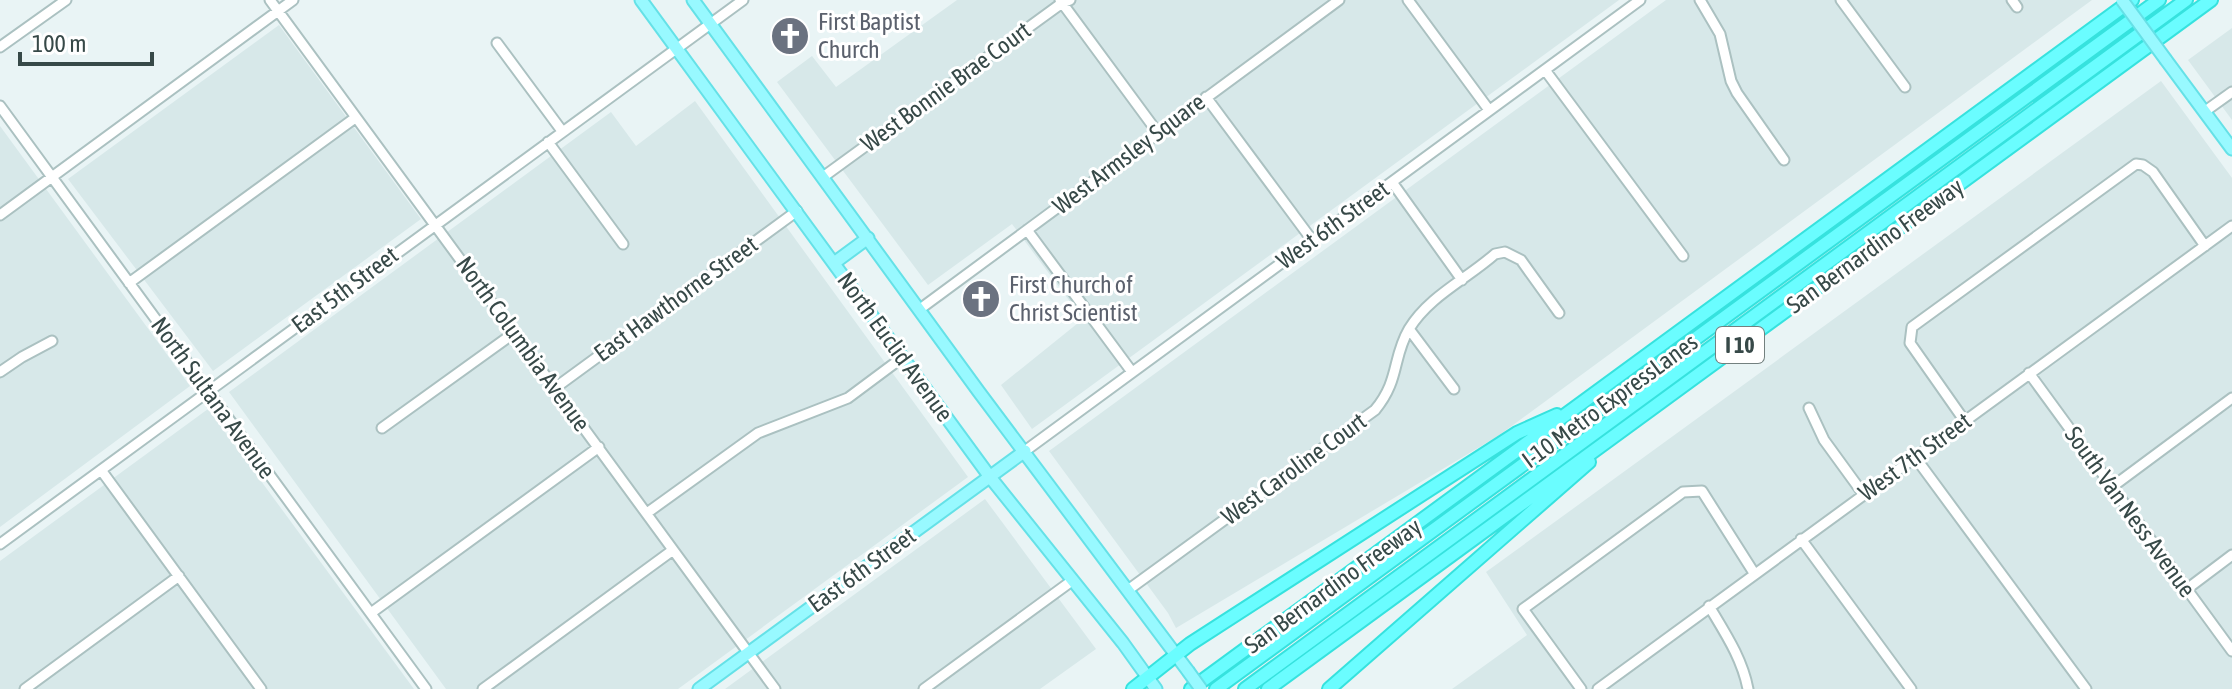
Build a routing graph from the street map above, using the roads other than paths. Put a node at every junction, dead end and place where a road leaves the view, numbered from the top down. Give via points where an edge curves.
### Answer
1 (66, 0) edge
2 (270, 0) edge
3 (293, 0) edge
4 (641, 0) edge
5 (693, 0) edge
6 (743, 0) edge
7 (1339, 0) edge
8 (1408, 0) edge
9 (1640, 0) edge
10 (1700, 0) edge
11 (1841, 0) edge
12 (2122, 0) edge
13 (2132, 0) edge
14 (2159, 0) edge
15 (2186, 0) edge
16 (2211, 0) edge
17 (1064, 1) edge
18 (278, 11) junction
19 (710, 24) junction
20 (497, 43) dead end
21 (0, 47) edge
22 (676, 48) junction
23 (1545, 70) junction
24 (1905, 87) dead end
25 (2232, 92) edge
26 (1206, 97) junction
27 (0, 106) edge
28 (1489, 110) junction
29 (2204, 112) junction
30 (355, 118) junction
31 (562, 131) junction
32 (1158, 133) junction
33 (548, 142) junction
34 (2232, 149) edge
35 (1784, 160) dead end
36 (51, 177) junction
37 (823, 177) junction
38 (1392, 182) junction
39 (797, 211) junction
40 (0, 215) edge
41 (434, 225) junction
42 (2232, 226) edge
43 (1027, 230) junction
44 (868, 238) junction
45 (1312, 240) junction
46 (623, 244) dead end
47 (2205, 246) junction
48 (1683, 256) dead end
49 (834, 263) junction
50 (1462, 280) junction
51 (129, 283) junction
52 (920, 309) junction
53 (1559, 313) dead end
54 (1409, 329) junction
55 (514, 333) junction
56 (52, 341) dead end
57 (903, 357) junction
58 (0, 372) edge
59 (1132, 372) junction
60 (2029, 373) junction
61 (555, 388) junction
62 (1454, 389) dead end
63 (209, 392) junction
64 (2232, 398) edge
65 (1579, 406) junction
66 (1809, 408) dead end
67 (1964, 420) junction
68 (1634, 421) junction
69 (382, 428) dead end
70 (599, 447) junction
71 (1025, 451) junction
72 (1915, 457) junction
73 (101, 470) junction
74 (990, 477) junction
75 (2112, 487) junction
76 (1864, 495) junction
77 (647, 513) junction
78 (1801, 539) junction
79 (0, 544) edge
80 (673, 550) junction
81 (2232, 555) edge
82 (1754, 573) junction
83 (179, 576) junction
84 (1073, 580) junction
85 (2187, 589) junction
86 (1128, 590) junction
87 (1709, 606) junction
88 (371, 613) junction
89 (2232, 651) edge
90 (748, 653) junction
91 (1175, 655) junction
92 (1147, 676) junction
93 (256, 687) edge
94 (25, 689) edge
95 (426, 689) edge
96 (483, 689) edge
97 (699, 689) edge
98 (775, 689) edge
99 (924, 689) edge
100 (1133, 689) edge
101 (1156, 689) edge
102 (1191, 689) edge
103 (1201, 689) edge
104 (1216, 689) edge
105 (1245, 689) edge
106 (1268, 689) edge
107 (1329, 689) edge
108 (1581, 689) edge
109 (1598, 689) edge
110 (1748, 689) edge
111 (1911, 689) edge
112 (2086, 689) edge

1 - 21 street
2 - 18 street, North Columbia Avenue
3 - 18 street
4 - 22 main road, North Euclid Avenue
5 - 19 main road, North Euclid Avenue
6 - 19 street, East 5th Street
7 - 26 street, West Armsley Square
8 - 28 street
9 - 23 street, West 6th Street
10 - 35 street via 1720,34 1737,93
11 - 24 street
12 - 29 main road, bridge
13 - 65 highway, San Bernardino Freeway / I 10
14 - 104 highway, I-10 Metro ExpressLanes
15 - 105 highway, I-10 Metro ExpressLanes
16 - 68 highway, San Bernardino Freeway / I 10
17 - 32 street
17 - 37 street, West Bonnie Brae Court
18 - 30 street, North Columbia Avenue
18 - 36 street
19 - 22 street, East 5th Street
19 - 37 main road, North Euclid Avenue
20 - 31 street
22 - 31 street, East 5th Street
22 - 39 main road, North Euclid Avenue
23 - 28 street, West 6th Street
23 - 48 street
25 - 29 street
26 - 32 street, West Armsley Square
26 - 45 street
27 - 36 street, North Sultana Avenue
28 - 38 street, West 6th Street
29 - 34 main road
30 - 41 street, North Columbia Avenue
30 - 51 street
31 - 33 street, East 5th Street
32 - 43 street, West Armsley Square
33 - 41 street, East 5th Street
33 - 46 street
36 - 40 street
36 - 51 street, North Sultana Avenue
37 - 44 main road, North Euclid Avenue
38 - 45 street, West 6th Street
38 - 50 street
39 - 49 main road, North Euclid Avenue
39 - 61 street, East Hawthorne Street
41 - 55 street, North Columbia Avenue
41 - 63 street, East 5th Street
42 - 47 street, West 7th Street
43 - 52 street, West Armsley Square
43 - 59 street
44 - 49 main road
44 - 52 main road, North Euclid Avenue
45 - 59 street, West 6th Street
47 - 60 street, West 7th Street
47 - 67 street via 2153,172 2136,164 1912,327 1910,343
49 - 57 main road, North Euclid Avenue
50 - 53 street, West Caroline Court via 1495,254 1513,254
50 - 54 street, West Caroline Court via 1421,312
51 - 63 street, North Sultana Avenue
52 - 71 main road, North Euclid Avenue
54 - 62 street
54 - 86 street, West Caroline Court via 1392,385 1375,410
55 - 61 street, North Columbia Avenue
55 - 69 street
56 - 58 street
57 - 74 main road, North Euclid Avenue
57 - 77 street via 848,398 758,433
59 - 71 street, West 6th Street
60 - 67 street, West 7th Street
60 - 75 street, South Van Ness Avenue
61 - 70 street, North Columbia Avenue
63 - 73 street, East 5th Street
63 - 88 street, North Sultana Avenue
64 - 75 street
65 - 91 highway via 1517,433
65 - 102 highway, San Bernardino Freeway / I 10
66 - 76 street via 1824,440
67 - 72 street, West 7th Street
68 - 106 highway, San Bernardino Freeway / I 10
68 - 107 highway
70 - 77 street, North Columbia Avenue
70 - 88 street
71 - 74 main road, East 6th Street
71 - 86 main road, North Euclid Avenue
72 - 76 street, West 7th Street
72 - 112 street
73 - 79 street, East 5th Street
73 - 83 street
74 - 84 main road, North Euclid Avenue
74 - 90 main road, East 6th Street
75 - 85 street, South Van Ness Avenue
76 - 78 street, West 7th Street
77 - 80 street, North Columbia Avenue
78 - 82 street, West 7th Street
78 - 111 street
80 - 90 street, North Columbia Avenue
80 - 96 street
81 - 85 street
82 - 87 street, West 7th Street
82 - 108 street via 1702,491 1683,492 1523,609
83 - 93 street
83 - 94 street
84 - 92 main road, North Euclid Avenue
84 - 99 street
85 - 89 street, South Van Ness Avenue
86 - 91 main road, North Euclid Avenue
87 - 109 street, West 7th Street
87 - 110 street via 1735,648
88 - 95 street, North Sultana Avenue
90 - 97 main road, East 6th Street
90 - 98 street, North Columbia Avenue
91 - 92 highway
91 - 103 main road, North Euclid Avenue, bridge
92 - 100 highway
92 - 101 main road, North Euclid Avenue

